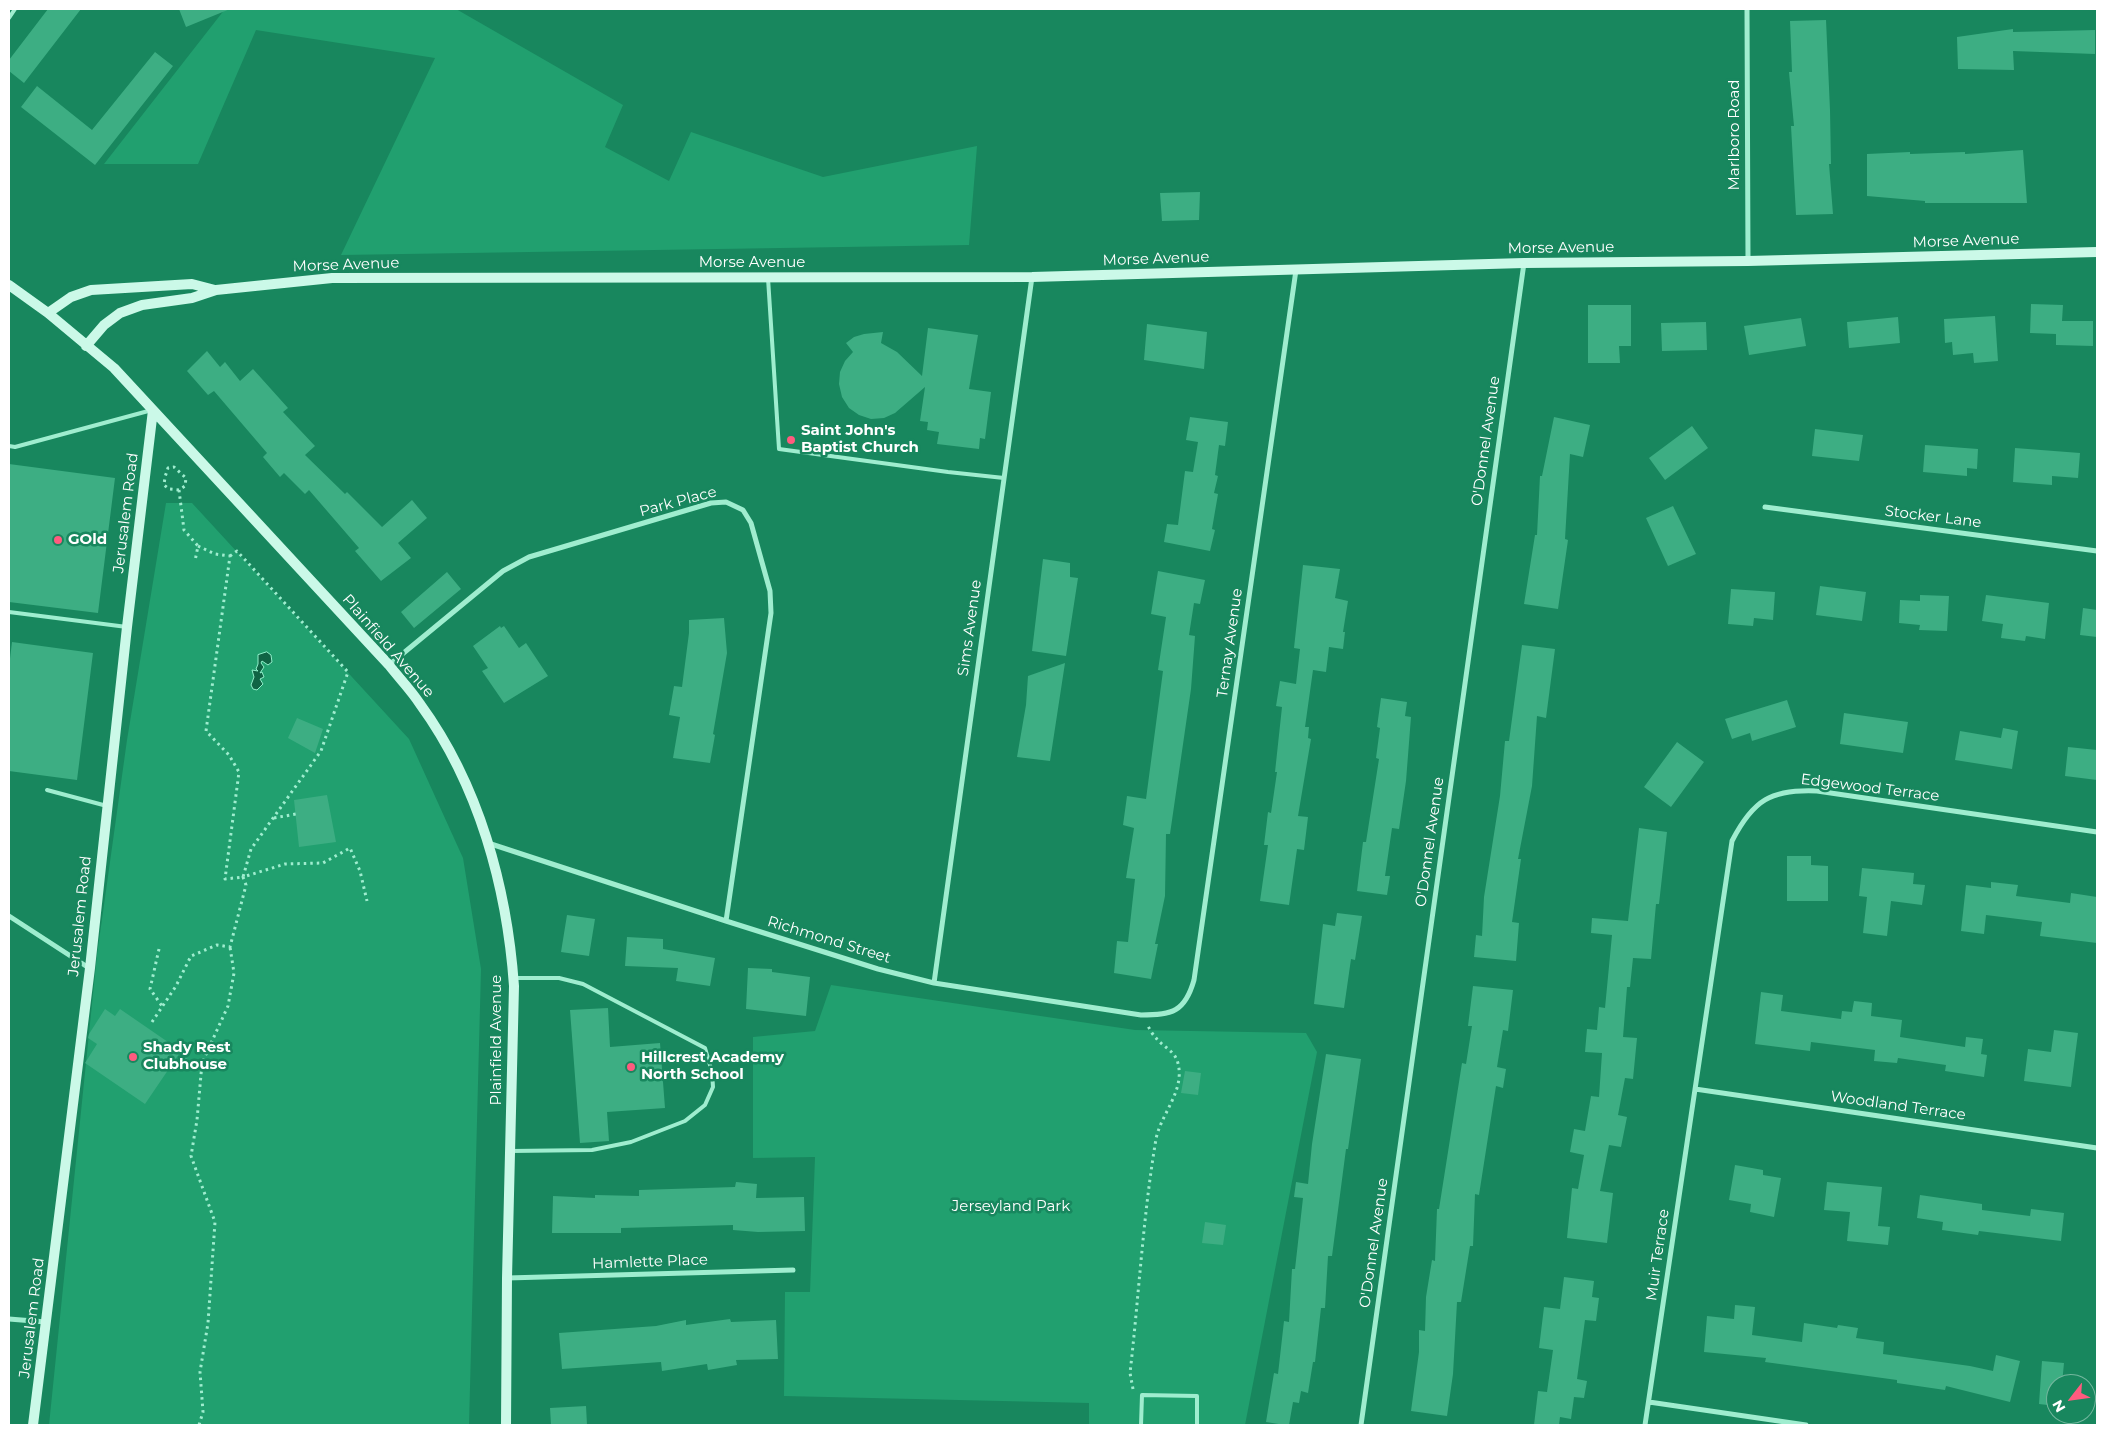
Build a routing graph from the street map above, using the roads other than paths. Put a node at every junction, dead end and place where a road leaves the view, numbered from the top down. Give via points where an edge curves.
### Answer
1 (15, 9) edge
2 (1747, 9) edge
3 (9, 18) edge
4 (2097, 252) edge
5 (1748, 262) junction
6 (1524, 263) junction
7 (1296, 270) junction
8 (768, 278) junction
9 (1032, 278) junction
10 (9, 285) edge
11 (216, 290) junction
12 (48, 313) junction
13 (86, 346) junction
14 (153, 410) junction
15 (9, 446) edge
16 (1004, 478) junction
17 (1765, 507) dead end
18 (2097, 551) edge
19 (9, 612) edge
20 (127, 626) junction
21 (389, 666) junction
22 (47, 790) dead end
23 (107, 806) junction
24 (2097, 832) edge
25 (488, 843) junction
26 (9, 916) edge
27 (726, 921) junction
28 (90, 968) junction
29 (513, 978) junction
30 (934, 983) junction
31 (1173, 1012) joint
32 (1695, 1089) junction
33 (2097, 1148) edge
34 (511, 1151) junction
35 (793, 1270) dead end
36 (507, 1278) junction
37 (9, 1319) edge
38 (47, 1322) junction
39 (1649, 1402) junction
40 (33, 1425) edge
41 (506, 1425) edge
42 (1141, 1425) edge
43 (1197, 1425) edge
44 (1360, 1425) edge
45 (1645, 1425) edge
46 (1806, 1425) edge

1 - 3 lane
2 - 5 street, Marlboro Road
4 - 5 street, Morse Avenue
5 - 6 street, Morse Avenue
6 - 7 street, Morse Avenue
6 - 44 street, O'Donnel Avenue
7 - 9 street, Morse Avenue
7 - 31 street, Ternay Avenue via 1194,980 1190,995
8 - 9 street, Morse Avenue
8 - 11 street, Morse Avenue via 332,278
8 - 16 lane via 779,449
9 - 16 street, Sims Avenue
10 - 12 street, Plainfield Avenue
11 - 12 street, Morse Avenue via 192,284 91,290 71,296
11 - 13 street, Morse Avenue via 192,298 142,305 120,313 104,325
12 - 13 street, Plainfield Avenue
13 - 14 street, Plainfield Avenue via 114,368
14 - 15 lane
14 - 20 street, Jerusalem Road
14 - 21 street, Plainfield Avenue
16 - 30 street, Sims Avenue
17 - 18 street, Stocker Lane
19 - 20 lane
20 - 23 street, Jerusalem Road
21 - 25 street, Plainfield Avenue via 421,704 451,754
21 - 27 street, Park Place via 503,571 529,557 711,503 726,502 743,510 751,523 770,591 772,613
22 - 23 lane
23 - 28 street, Jerusalem Road
24 - 32 street, Edgewood Terrace via 1817,791 1794,790 1765,800 1742,820 1732,841
25 - 27 street, Richmond Street
25 - 29 street, Plainfield Avenue via 511,944
26 - 28 street
27 - 30 street, Richmond Street via 878,969
28 - 38 street, Jerusalem Road
29 - 34 street, Plainfield Avenue
29 - 34 lane via 559,978 583,984 665,1025 706,1048 713,1087 705,1104 685,1121 631,1142 592,1150
30 - 31 street, Richmond Street via 1141,1016
32 - 33 street, Woodland Terrace
32 - 39 street, Muir Terrace
34 - 36 street, Plainfield Avenue
35 - 36 street, Hamlette Place
36 - 41 street, Plainfield Avenue
37 - 38 street
38 - 40 street, Jerusalem Road
39 - 45 street, Muir Terrace
39 - 46 street
42 - 43 lane via 1142,1395 1197,1396

